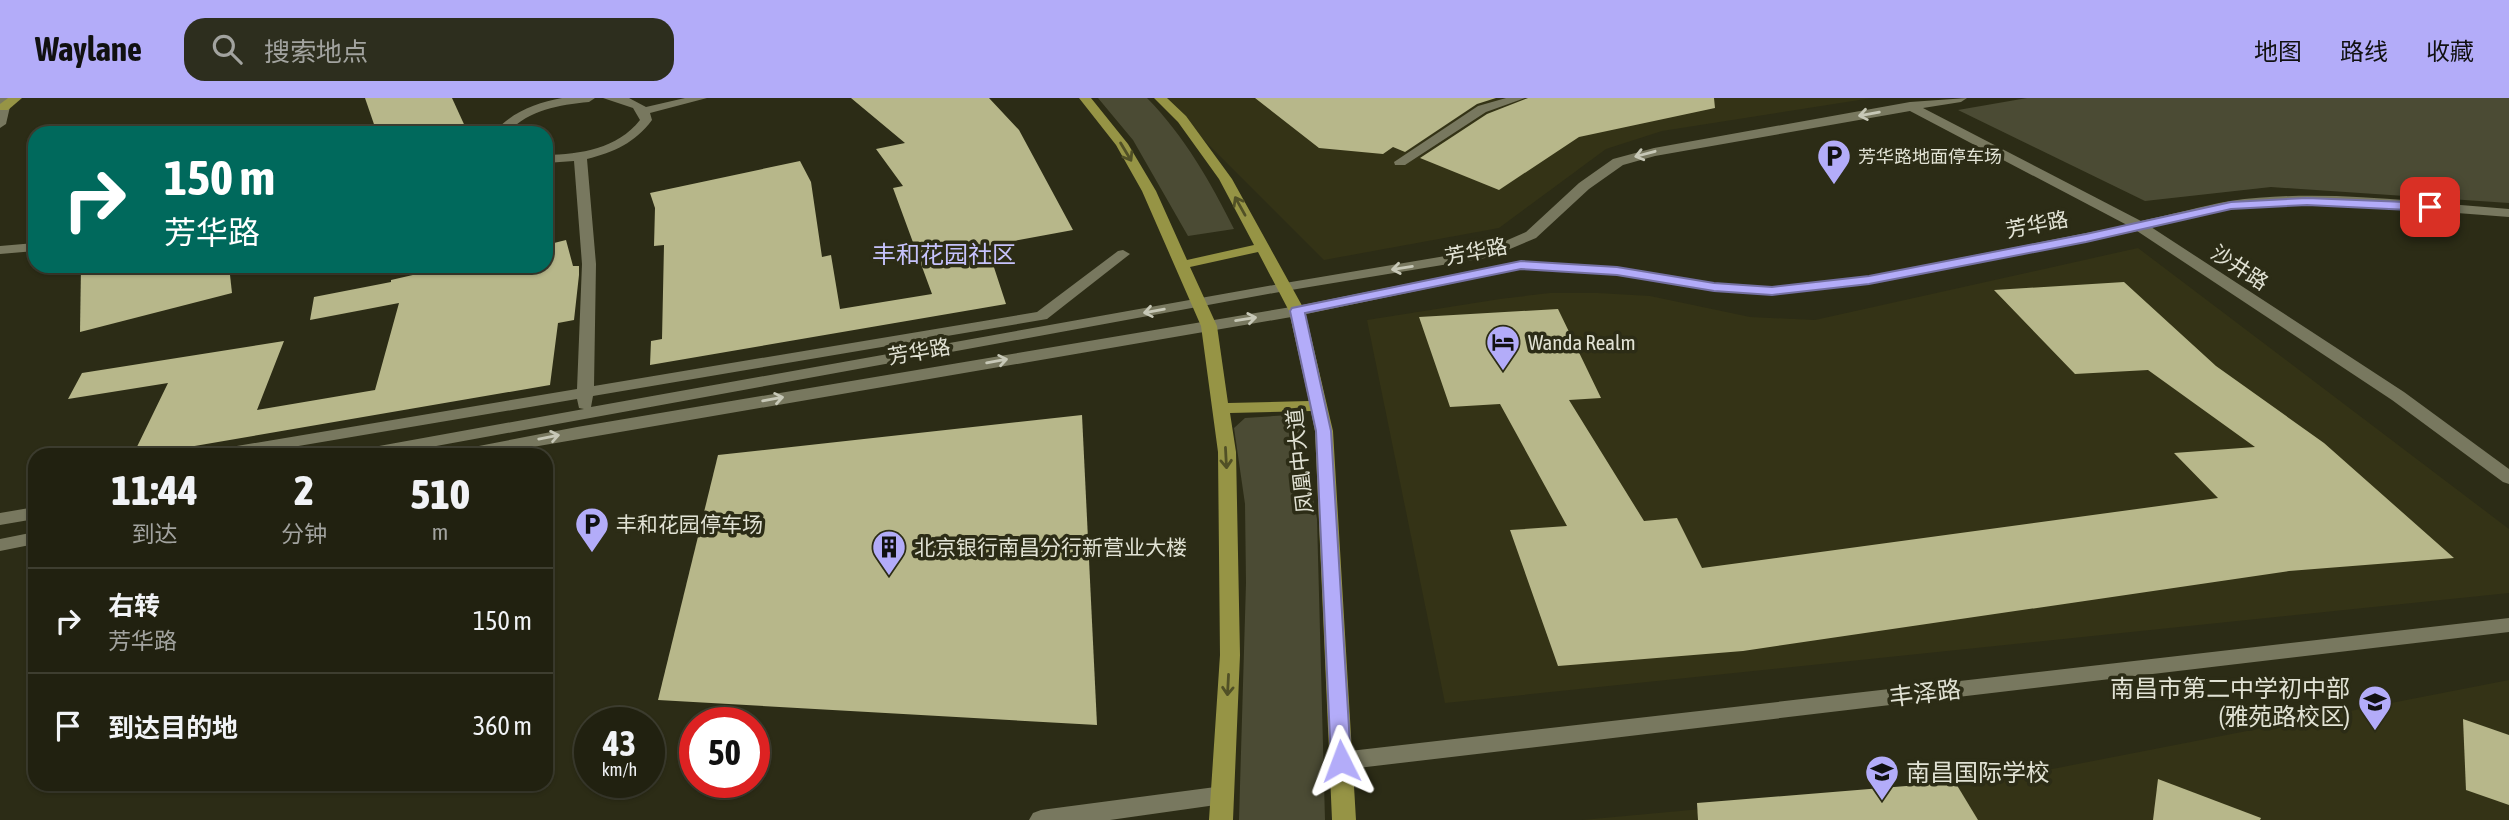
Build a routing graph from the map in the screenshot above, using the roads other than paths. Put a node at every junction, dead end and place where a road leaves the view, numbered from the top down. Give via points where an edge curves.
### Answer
1 (16, 98) edge
2 (589, 98) edge
3 (609, 98) edge
4 (701, 98) edge
5 (1085, 98) edge
6 (1160, 98) edge
7 (1519, 98) edge
8 (1893, 98) edge
9 (1961, 98) edge
10 (571, 99) edge
11 (5, 103) edge
12 (1912, 107) junction
13 (644, 111) junction
14 (0, 124) edge
15 (506, 126) edge
16 (580, 156) junction
17 (553, 158) edge
18 (1400, 162) dead end
19 (2509, 213) edge
20 (2138, 225) junction
21 (1262, 247) junction
22 (28, 248) edge
23 (0, 250) edge
24 (1124, 254) dead end
25 (1182, 265) junction
26 (1285, 287) junction
27 (1199, 303) junction
28 (1297, 311) junction
29 (1209, 326) junction
30 (586, 394) junction
31 (1318, 406) junction
32 (1220, 408) junction
33 (585, 414) junction
34 (256, 448) edge
35 (396, 448) edge
36 (494, 448) edge
37 (2509, 478) edge
38 (28, 514) edge
39 (0, 519) edge
40 (28, 539) edge
41 (0, 545) edge
42 (2509, 625) edge
43 (1341, 761) junction
44 (1223, 795) junction
45 (1041, 820) edge
46 (1221, 820) edge
47 (1344, 820) edge

1 - 11 main road
2 - 10 street
3 - 13 street via 625,100
4 - 13 street
5 -> 25 main road via 1122,145 1149,191
21 -> 6 main road, 凤凰中大道 via 1225,179 1182,119
7 - 18 street via 1482,109
8 - 12 street, 沙井路
9 - 12 street, 芳华路
10 - 15 street via 525,113
11 - 14 street
12 - 20 street, 沙井路
12 -> 26 street, 芳华路 via 1619,162 1584,186 1531,235 1491,253
13 - 16 street via 646,120 633,135
16 - 17 street
16 - 30 street via 589,264
19 - 20 street, 芳华路 via 2307,201 2231,205
20 - 28 street, 芳华路 via 1869,280 1772,291 1617,271 1521,265
20 - 37 street, 沙井路 via 2398,396
21 - 25 main road
21 - 26 main road, 凤凰中大道
22 - 23 street
24 - 30 street via 1042,316
25 - 27 main road
26 - 27 street, 芳华路
26 - 28 main road, 凤凰中大道
27 - 29 main road
27 -> 33 street, 芳华路
29 -> 28 street, 芳华路
28 - 31 main road, 凤凰中大道
29 - 32 main road
36 -> 29 street, 芳华路
30 - 33 street
30 - 34 street
31 - 32 main road
31 - 43 main road, 凤凰中大道 via 1324,431
32 -> 44 main road via 1227,453 1230,655
33 - 35 street, 芳华路
38 - 39 street
40 - 41 street
42 - 43 street, 丰泽路
43 - 47 main road, 凤凰中大道
44 - 45 street
44 - 46 main road

